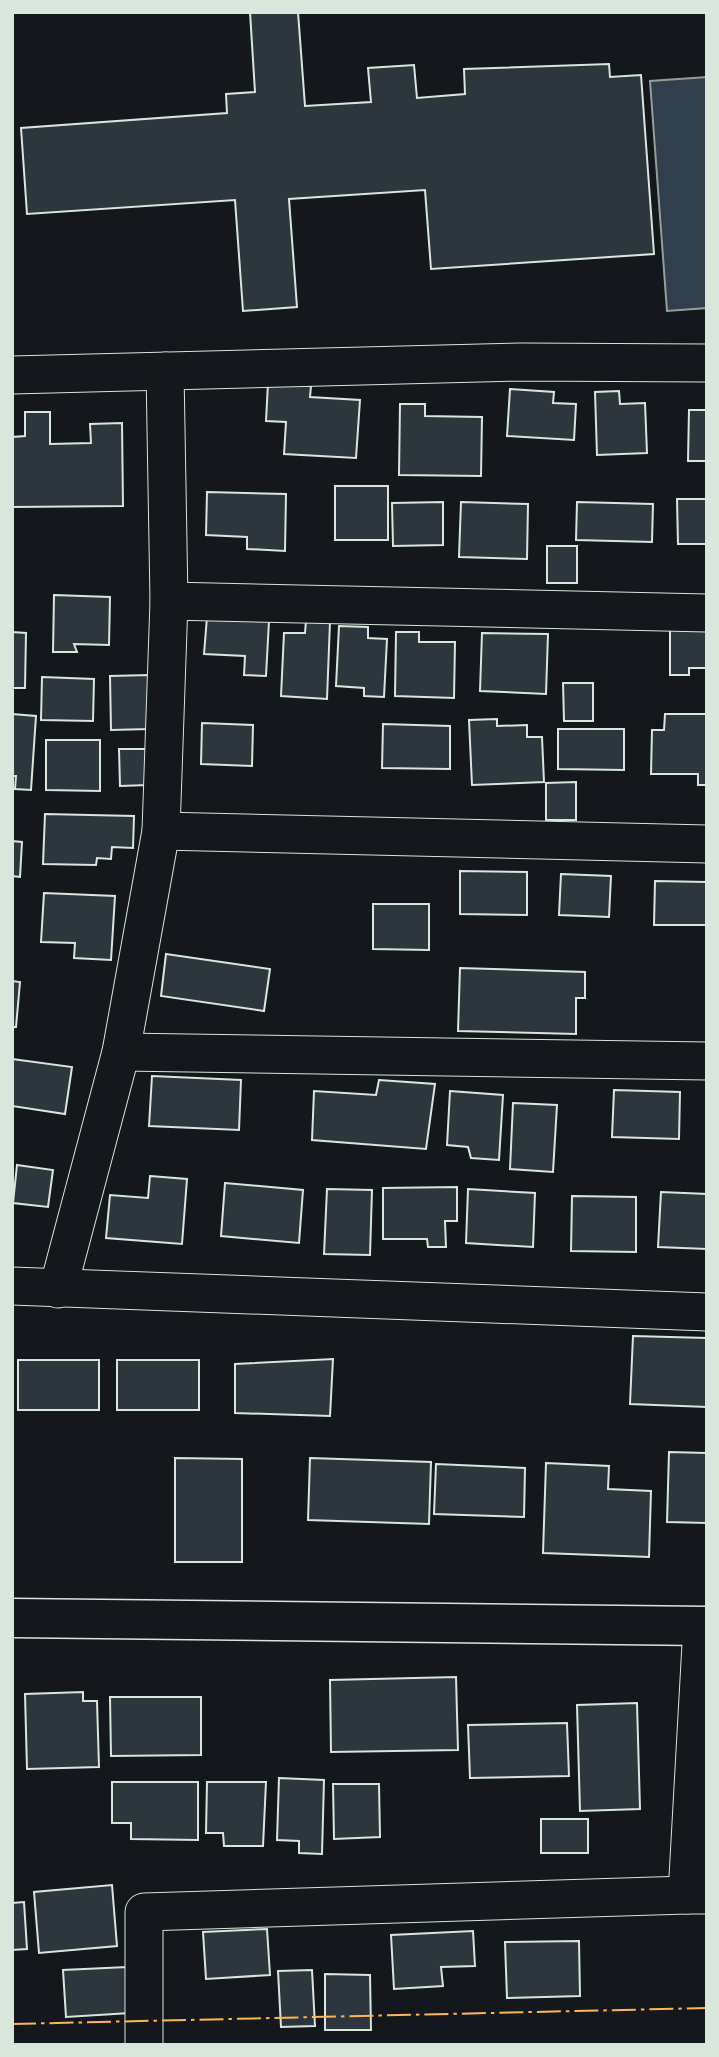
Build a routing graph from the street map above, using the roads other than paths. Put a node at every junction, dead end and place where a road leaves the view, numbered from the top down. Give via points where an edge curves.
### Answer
1 (707, 363) edge
2 (165, 371) junction
3 (12, 375) edge
4 (169, 601) junction
5 (707, 613) edge
6 (161, 831) junction
7 (707, 844) edge
8 (121, 1052) junction
9 (707, 1061) edge
10 (12, 1286) edge
11 (58, 1289) junction
12 (707, 1312) edge
13 (12, 1618) edge
14 (704, 1626) edge
15 (697, 1895) edge
16 (144, 2045) edge

1 - 2 street via 522,362
2 - 3 street
2 - 4 street
4 - 5 street
4 - 6 street
6 - 7 street
6 - 8 street
8 - 9 street
8 - 11 street
10 - 11 street
11 - 12 street
13 - 14 street
14 - 15 street
15 - 16 street via 144,1912

